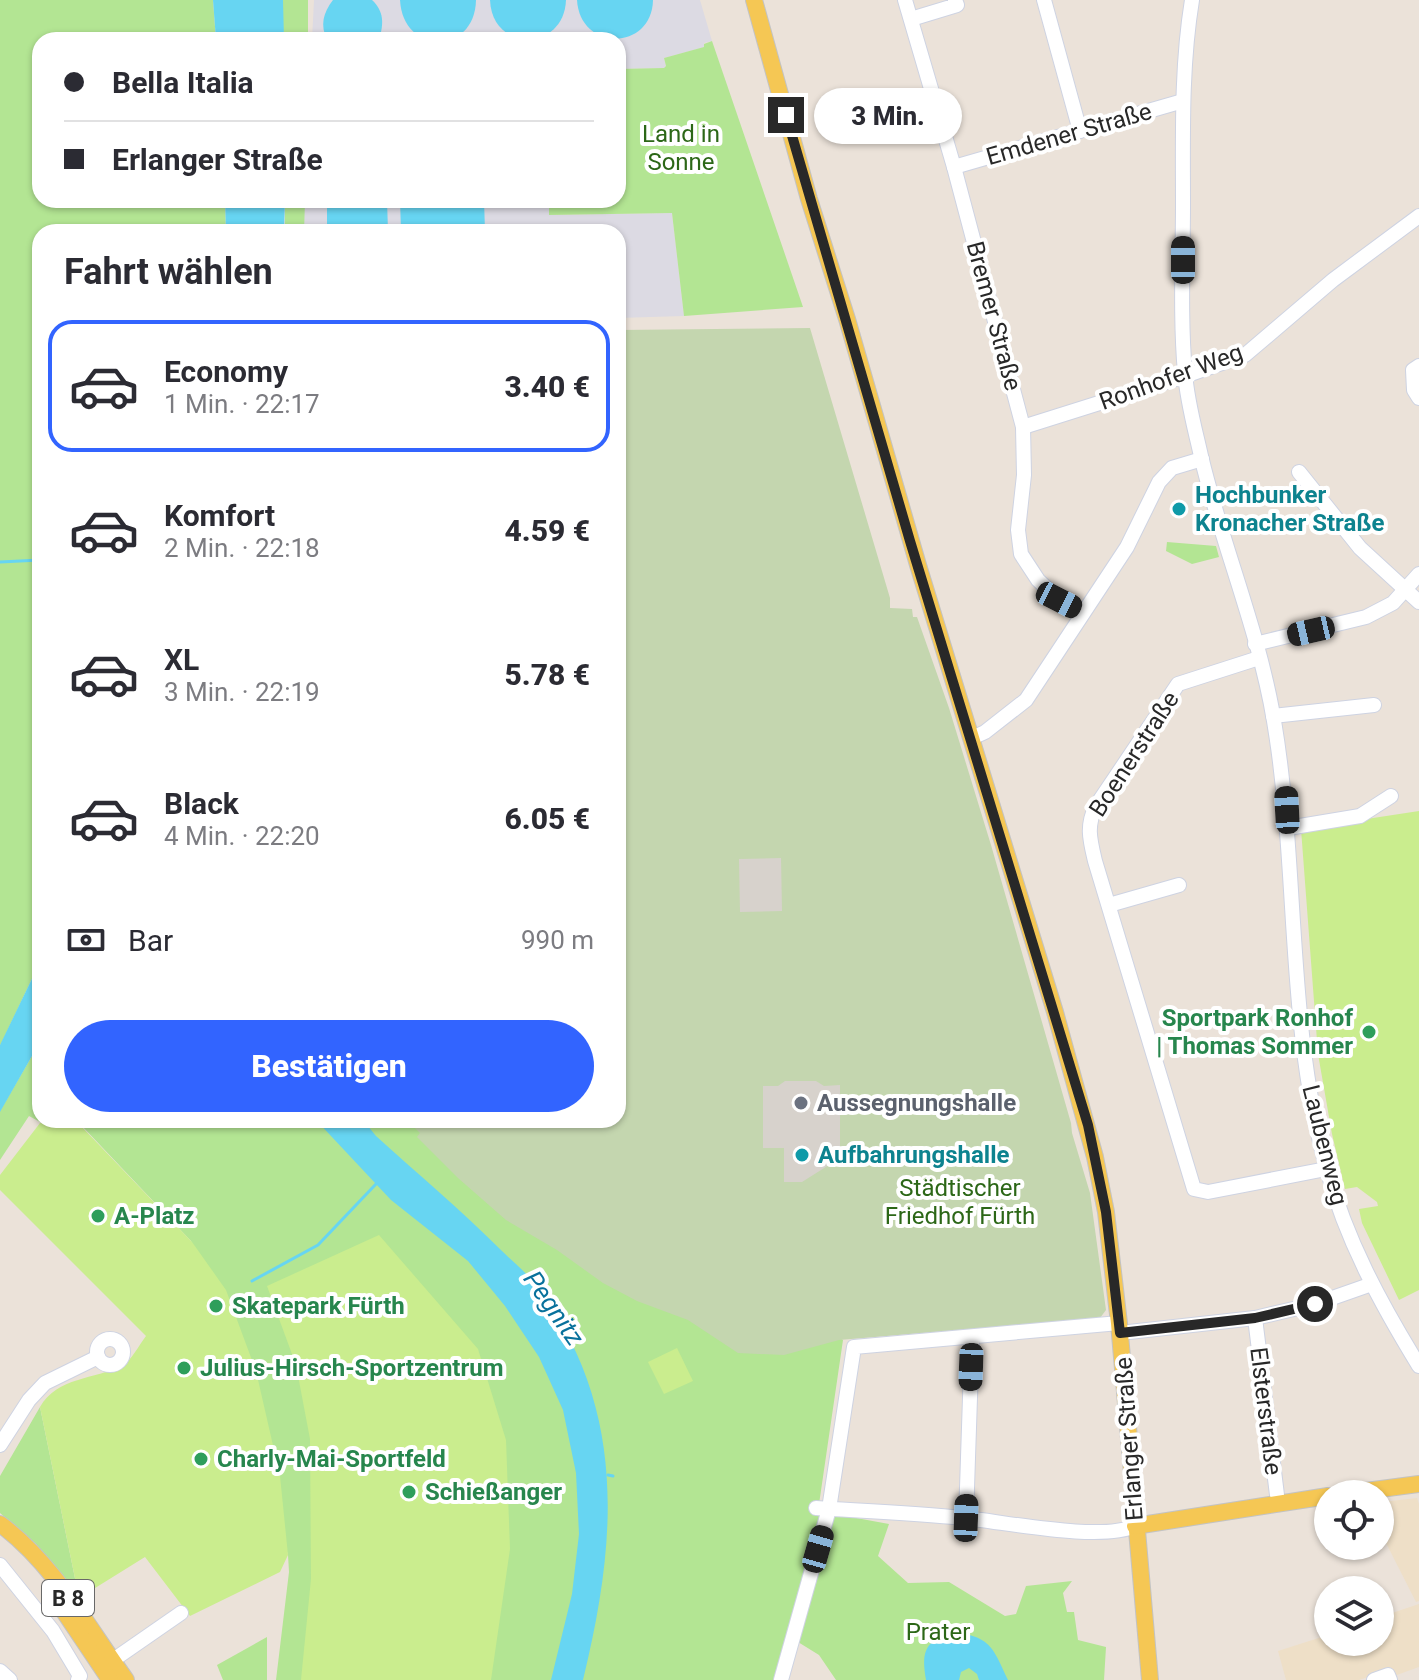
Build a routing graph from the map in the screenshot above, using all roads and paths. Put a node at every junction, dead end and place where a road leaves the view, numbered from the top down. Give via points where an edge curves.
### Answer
1 (754, 0) edge
2 (905, 0) edge
3 (955, 0) edge
4 (1044, 0) edge
5 (1192, 0) edge
6 (911, 19) junction
7 (1183, 101) junction
8 (1080, 131) junction
9 (954, 167) junction
10 (1419, 216) edge
11 (1419, 366) edge
12 (1185, 376) junction
13 (1419, 398) edge
14 (1023, 427) junction
15 (1202, 459) junction
16 (1299, 472) dead end
17 (1419, 574) edge
18 (1406, 589) junction
19 (1419, 602) edge
20 (1083, 612) junction
21 (1257, 651) junction
22 (1374, 705) dead end
23 (1273, 716) junction
24 (972, 738) junction
25 (1391, 796) dead end
26 (1288, 828) junction
27 (1179, 885) dead end
28 (1109, 905) junction
29 (1326, 1169) junction
30 (1372, 1284) junction
31 (1255, 1318) junction
32 (1120, 1328) junction
33 (972, 1337) junction
34 (98, 1357) dead end
35 (1419, 1366) edge
36 (0, 1445) edge
37 (1419, 1484) edge
38 (1394, 1487) edge
39 (1314, 1498) edge
40 (1278, 1503) junction
41 (822, 1508) junction
42 (966, 1518) junction
43 (0, 1524) edge
44 (1135, 1526) junction
45 (0, 1537) edge
46 (0, 1565) edge
47 (181, 1613) dead end
48 (108, 1670) edge
49 (0, 1671) edge
50 (10, 1680) edge
51 (78, 1680) edge
52 (126, 1680) edge
53 (781, 1680) edge
54 (1150, 1680) edge
55 (1374, 1680) edge
56 (1390, 1680) edge

1 - 24 main road, Erlanger Straße
2 - 6 street, Bremer Straße
3 - 6 street via 957,5
4 - 8 street
5 - 7 street, Laubenweg
6 - 9 street, Bremer Straße
7 - 8 street, Emdener Straße
7 - 12 street, Laubenweg
8 - 9 street, Emdener Straße
9 - 14 street, Bremer Straße
10 - 12 street, Ronhofer Weg via 1245,355
11 - 13 street via 1413,370
12 - 14 street, Ronhofer Weg
12 - 15 street, Laubenweg
14 - 20 street, Bremer Straße via 1021,554 1059,600
15 - 20 street via 1172,468 1159,482 1127,547
15 - 21 street, Laubenweg
16 - 18 street via 1360,548
17 - 18 street, Boenerstraße
18 - 19 street
18 - 21 street, Boenerstraße via 1393,603 1366,617
20 - 24 street via 1026,700
21 - 23 street, Laubenweg
21 - 28 street, Boenerstraße via 1178,684 1096,806 1089,833
22 - 23 street
23 - 26 street, Laubenweg
24 - 32 main road, Erlanger Straße via 1088,1125 1106,1212
25 - 26 street via 1360,816
26 - 29 street, Laubenweg via 1304,1049
27 - 28 street
28 - 29 street, Boenerstraße via 1194,1189 1208,1192
29 - 30 street, Laubenweg
30 - 31 street
30 - 35 street, Laubenweg
31 - 32 street
31 - 40 street, Elsterstraße
32 - 33 street
32 - 44 main road, Erlanger Straße
33 - 41 street via 854,1347
33 - 42 street
34 - 36 street via 45,1383
37 - 38 main road
39 - 40 main road
40 - 44 main road
41 - 42 street
41 - 53 street
42 - 44 street via 1054,1529 1122,1532
43 - 48 main road, B 8 via 36,1557
44 - 54 main road, Erlanger Straße
45 - 48 main road, B 8 via 45,1584
46 - 51 street via 53,1631
47 - 48 street
48 - 52 main road, B 8
49 - 50 street
55 - 56 street via 1388,1675

